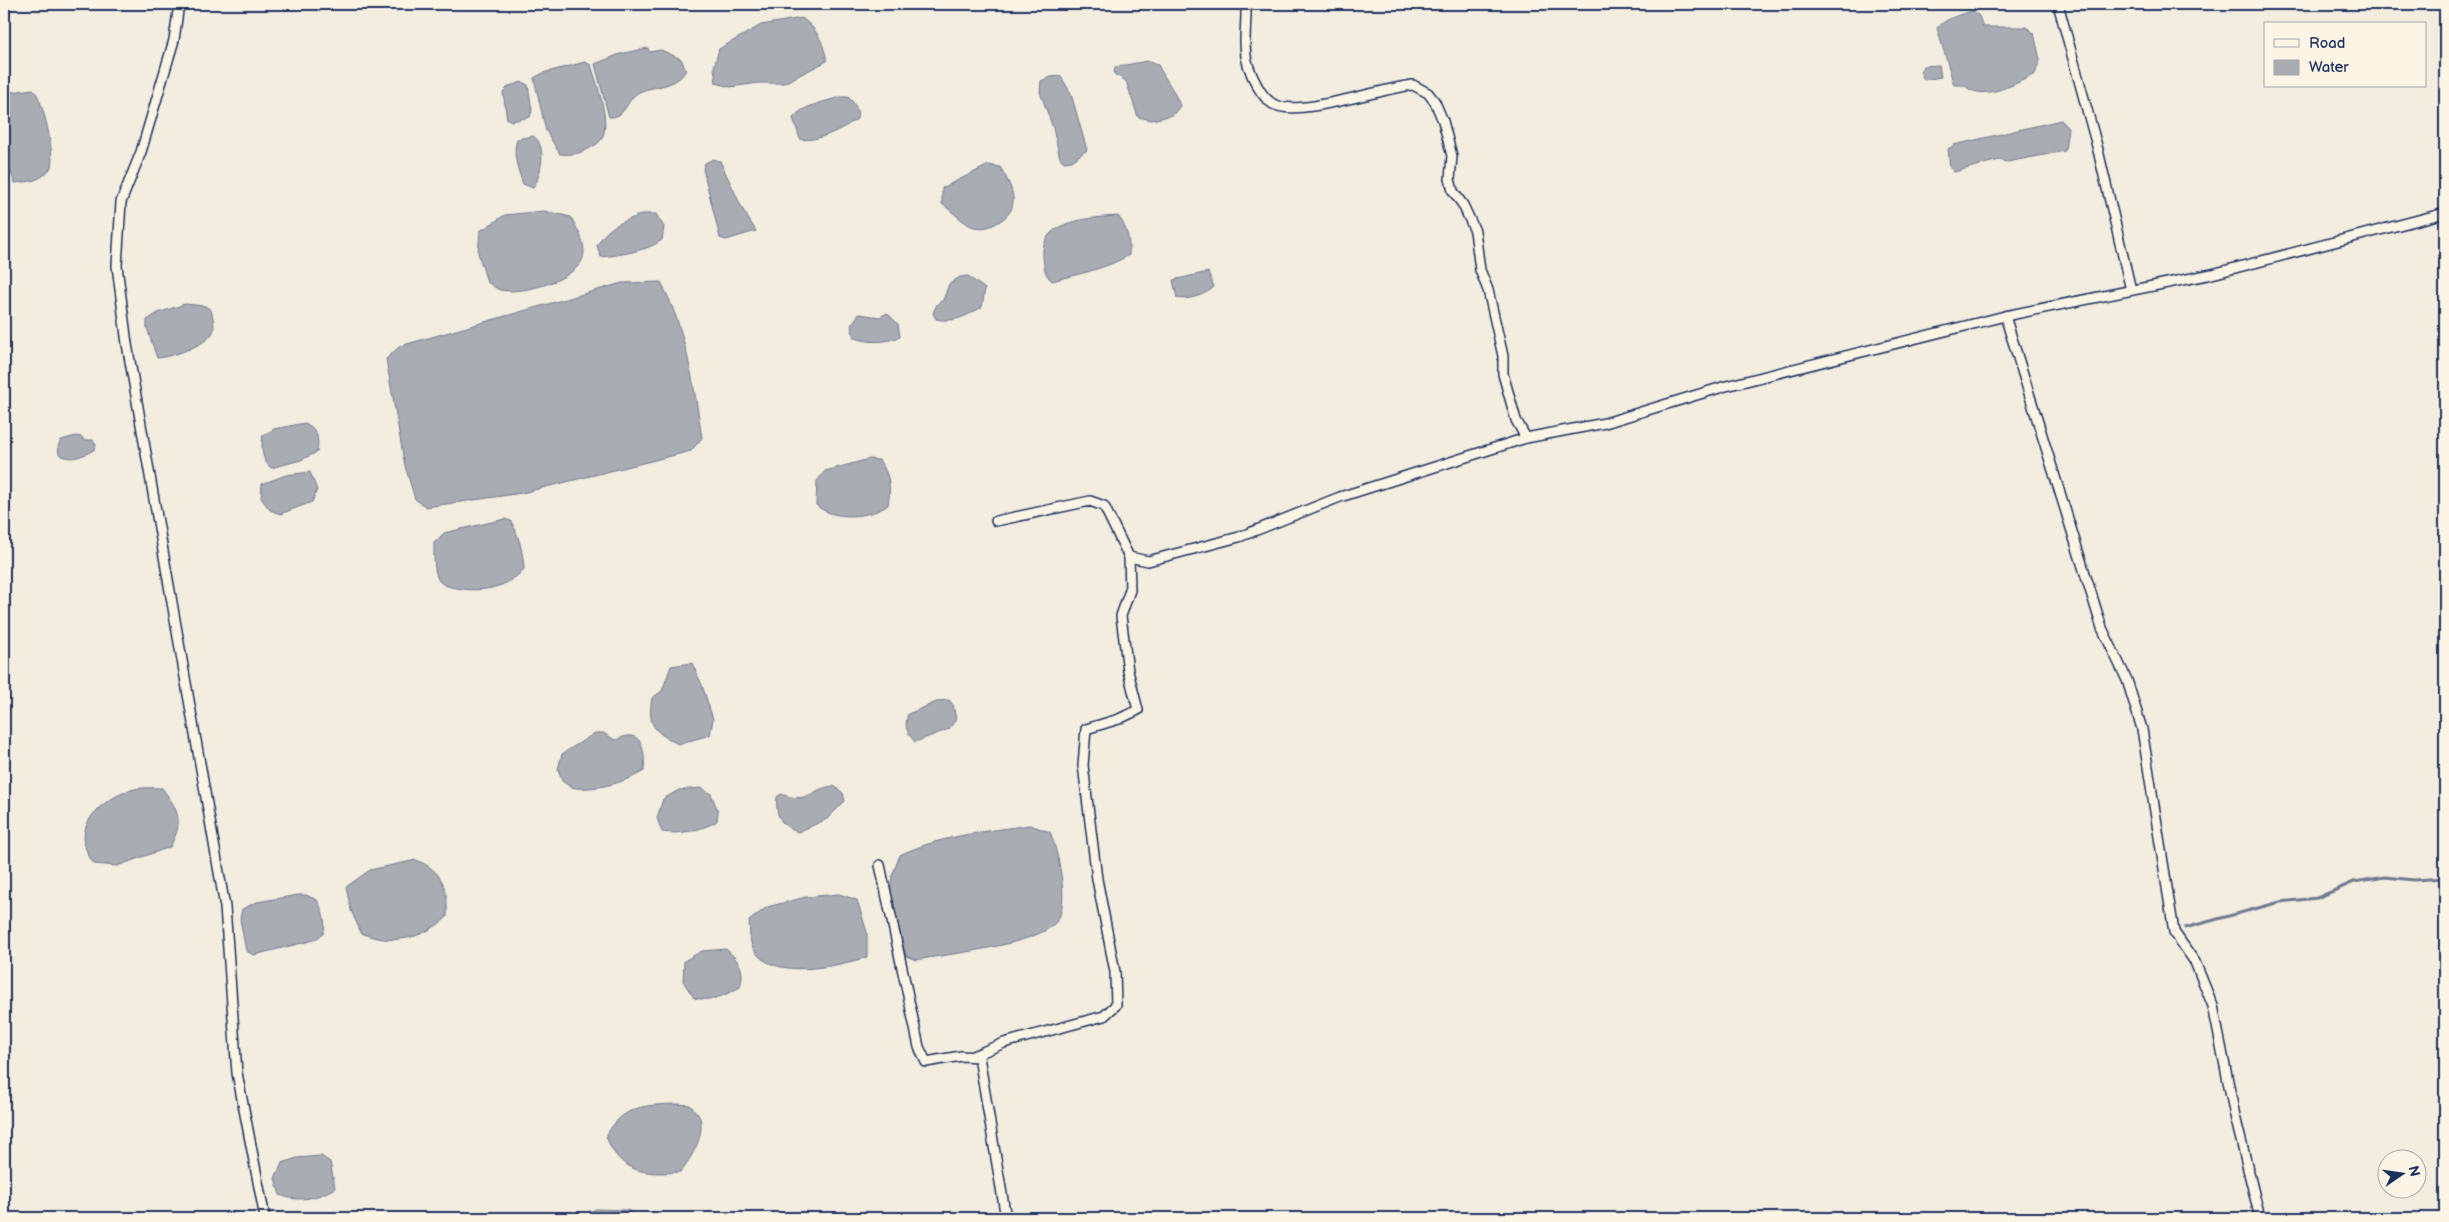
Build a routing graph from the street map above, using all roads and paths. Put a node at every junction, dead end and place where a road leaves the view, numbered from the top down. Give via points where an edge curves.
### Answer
1 (179, 4) edge
2 (1246, 4) edge
3 (2058, 4) edge
4 (2445, 213) edge
5 (2131, 290) junction
6 (2005, 316) junction
7 (1526, 438) junction
8 (996, 521) dead end
9 (1129, 556) junction
10 (880, 865) dead end
11 (973, 1056) junction
12 (265, 1218) edge
13 (1006, 1218) edge
14 (2260, 1218) edge

1 - 12 street via 174,40 141,152 121,202 117,266 127,344 225,907 237,1073
2 - 7 street via 1244,30 1248,65 1259,89 1273,104 1293,108 1328,104 1413,85 1428,93 1435,102 1450,145 1450,179 1475,231 1480,270 1488,290 1504,374 1516,420
3 - 5 street via 2095,137
4 - 5 street via 2212,274
5 - 6 street
6 - 7 street via 1726,386 1605,423
6 - 14 street via 2102,628 2127,680 2142,729 2174,932 2195,962 2213,1006
7 - 9 street via 1340,497 1239,537 1148,561
8 - 9 street via 1090,501 1104,506
9 - 11 street via 1130,590 1121,616 1128,670 1138,710 1086,729 1083,765 1097,879 1115,972 1116,1005 1104,1016 1004,1043
10 - 11 street via 919,1047 926,1062
11 - 13 street via 979,1057 984,1078

